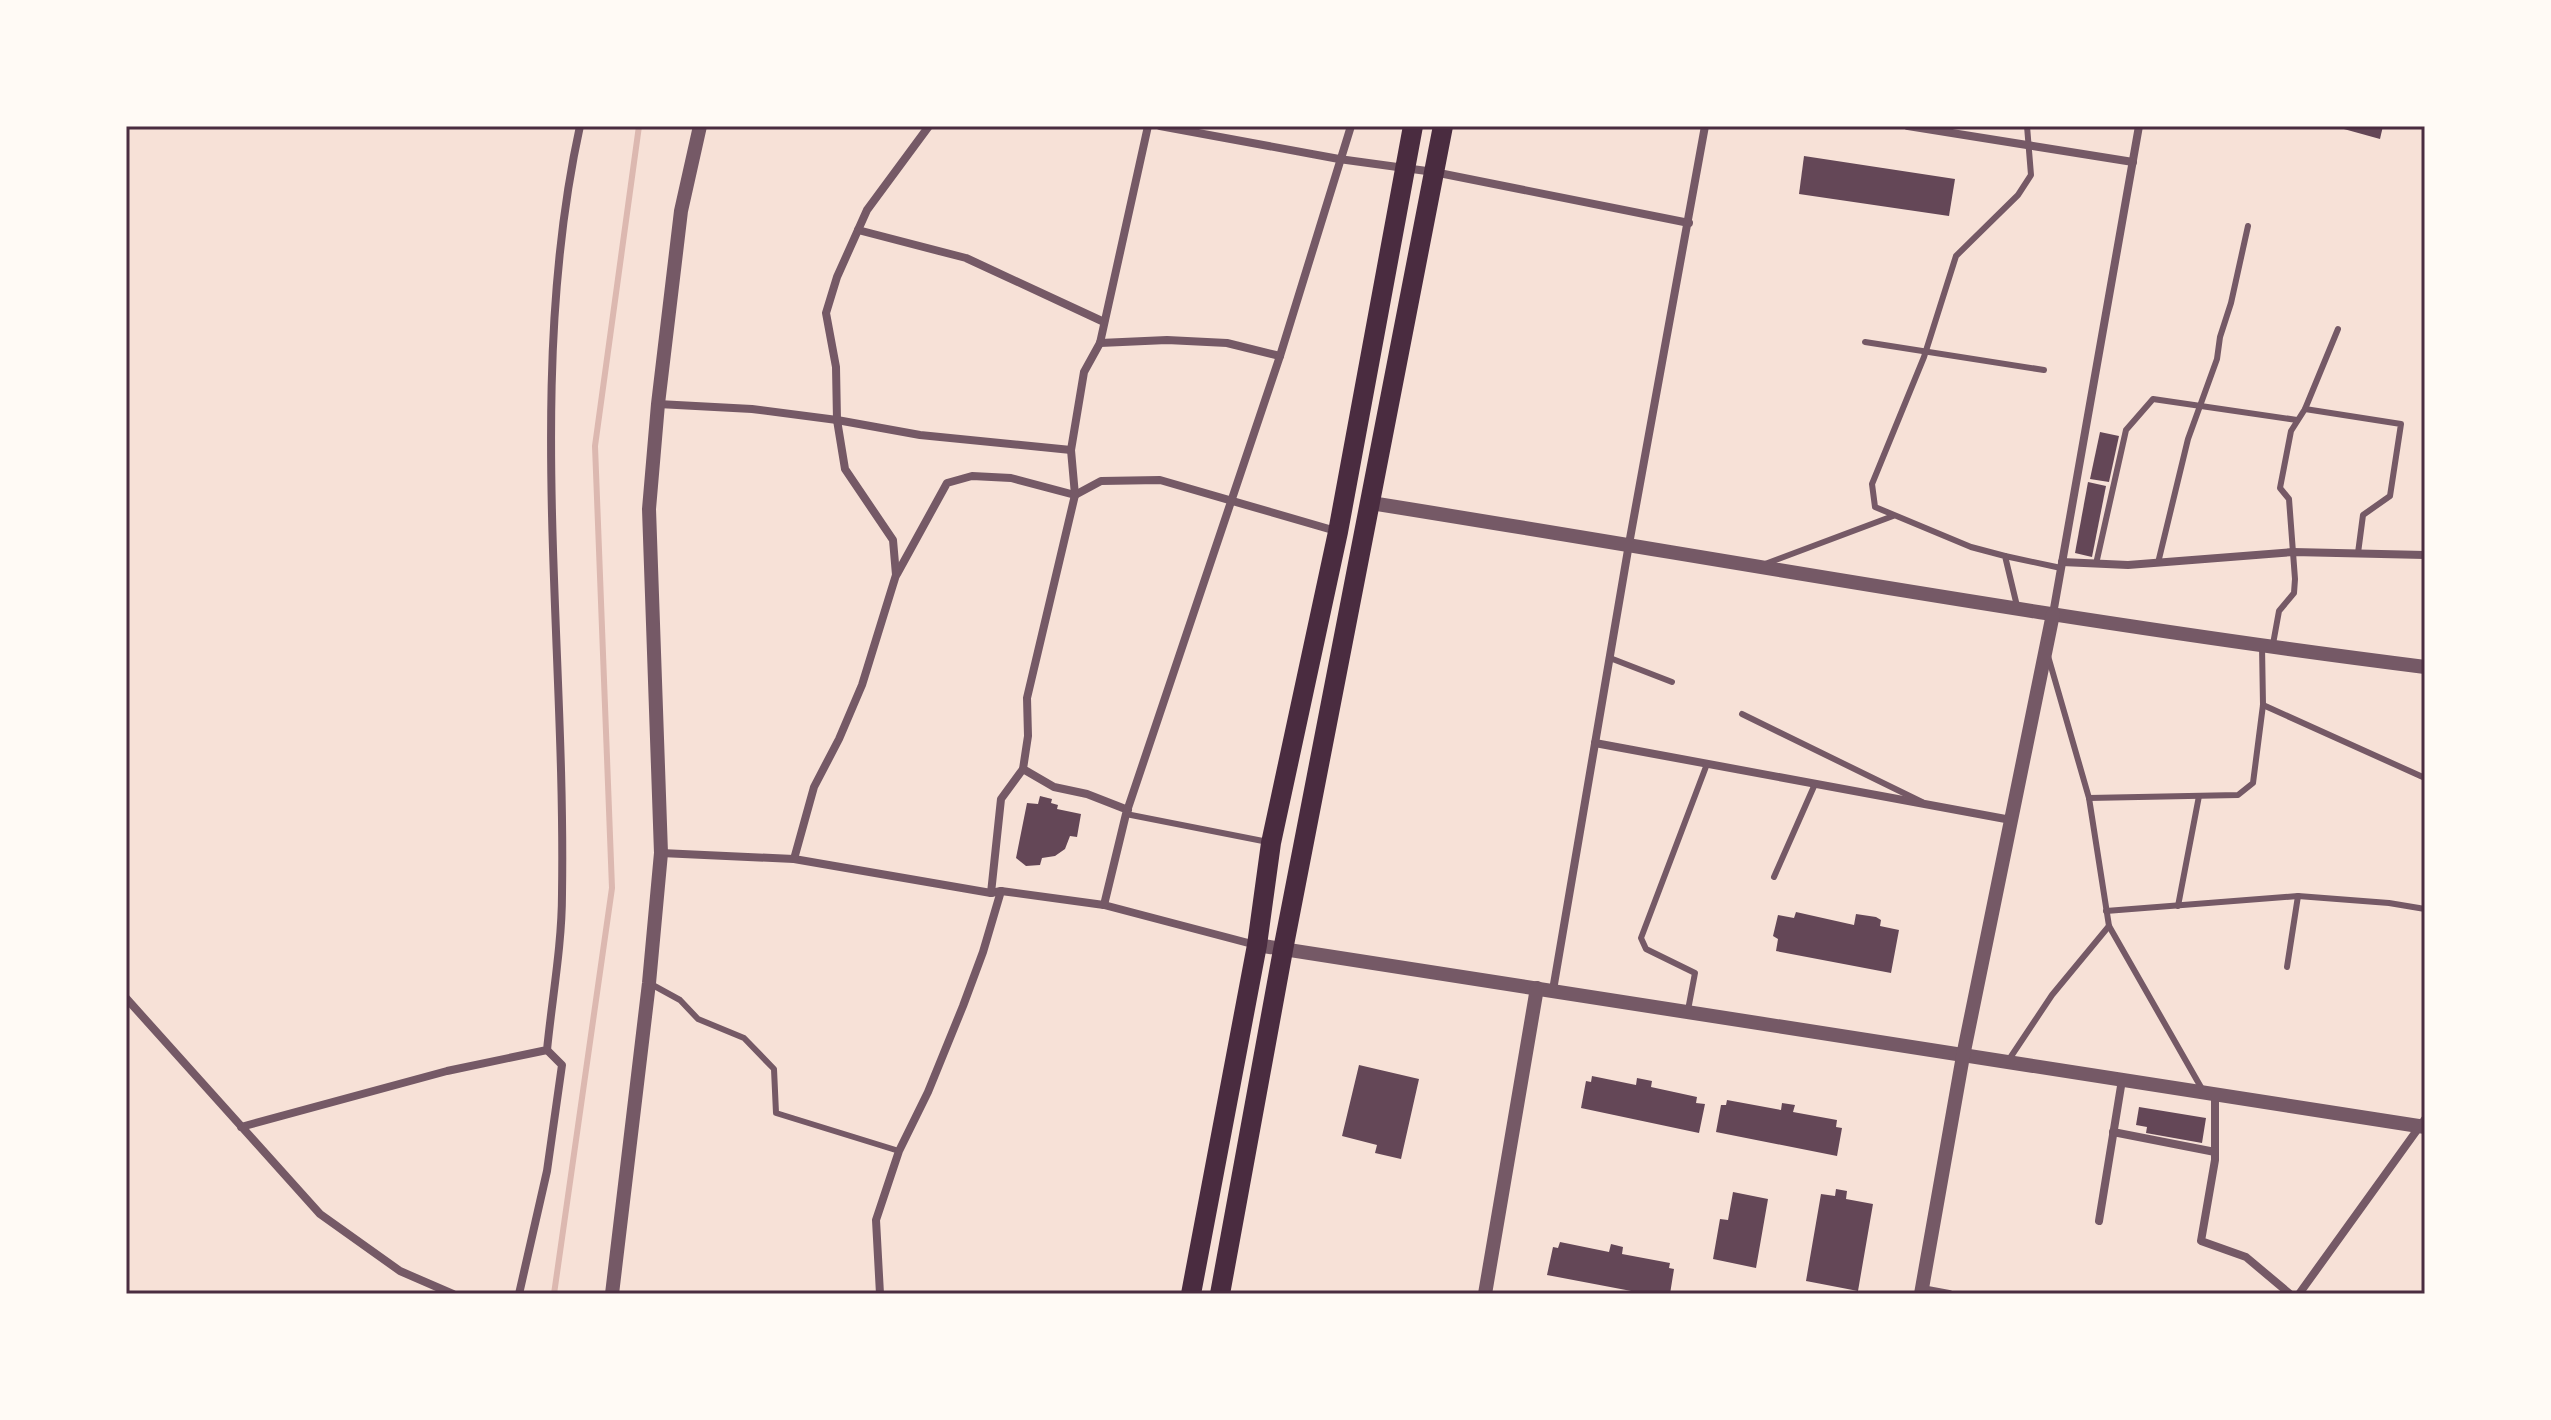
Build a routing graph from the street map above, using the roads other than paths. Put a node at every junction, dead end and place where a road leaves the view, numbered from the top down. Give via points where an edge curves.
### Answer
1 (580, 126) edge
2 (700, 126) edge
3 (929, 126) edge
4 (1148, 126) edge
5 (1160, 126) edge
6 (1351, 126) edge
7 (1413, 126) edge
8 (1443, 126) edge
9 (1705, 126) edge
10 (1908, 126) edge
11 (2027, 126) edge
12 (2139, 126) edge
13 (2029, 145) junction
14 (1339, 159) junction
15 (2133, 162) junction
16 (1406, 168) junction
17 (1434, 172) junction
18 (1689, 223) junction
19 (2248, 226) dead end
20 (858, 230) junction
21 (1104, 322) junction
22 (2338, 329) dead end
23 (1865, 342) dead end
24 (1100, 343) junction
25 (1925, 352) junction
26 (1280, 356) junction
27 (2044, 370) dead end
28 (658, 404) junction
29 (2199, 405) junction
30 (2305, 409) junction
31 (837, 420) junction
32 (2297, 420) junction
33 (1071, 450) junction
34 (1075, 495) junction
35 (1233, 499) junction
36 (1371, 503) junction
37 (1893, 516) junction
38 (1338, 532) junction
39 (1629, 544) junction
40 (2293, 552) junction
41 (2358, 553) junction
42 (2425, 555) edge
43 (2005, 556) junction
44 (2158, 563) junction
45 (2096, 564) junction
46 (2061, 565) junction
47 (1760, 566) junction
48 (896, 575) junction
49 (2018, 608) junction
50 (2053, 614) junction
51 (2268, 646) junction
52 (2046, 649) junction
53 (1610, 658) junction
54 (2425, 667) edge
55 (1672, 682) dead end
56 (2263, 705) junction
57 (1742, 714) dead end
58 (1595, 743) junction
59 (1707, 764) junction
60 (1023, 769) junction
61 (2425, 778) edge
62 (1815, 784) junction
63 (2199, 796) junction
64 (2089, 798) junction
65 (1928, 805) junction
66 (1127, 812) junction
67 (2011, 820) junction
68 (1271, 843) junction
69 (661, 853) junction
70 (794, 859) junction
71 (1774, 877) dead end
72 (996, 892) junction
73 (2298, 896) junction
74 (1104, 905) junction
75 (2178, 906) junction
76 (2425, 909) edge
77 (2106, 911) junction
78 (2109, 926) junction
79 (1257, 945) junction
80 (1283, 950) junction
81 (2287, 967) dead end
82 (649, 983) junction
83 (1537, 988) junction
84 (1553, 990) junction
85 (126, 998) edge
86 (1688, 1010) junction
87 (547, 1050) junction
88 (1963, 1056) junction
89 (2007, 1062) junction
90 (2122, 1080) junction
91 (2210, 1095) junction
92 (2424, 1124) edge
93 (241, 1127) junction
94 (2113, 1132) junction
95 (899, 1151) junction
96 (2215, 1152) junction
97 (2099, 1221) dead end
98 (1922, 1291) edge
99 (453, 1294) edge
100 (519, 1294) edge
101 (612, 1294) edge
102 (880, 1294) edge
103 (1191, 1294) edge
104 (1220, 1294) edge
105 (1485, 1294) edge
106 (1949, 1294) edge
107 (2290, 1294) edge
108 (2299, 1294) edge

1 - 87 street via 570,173 550,369 562,896
2 - 28 street via 681,211
3 - 20 street
4 - 21 street
5 - 14 street
6 - 14 street
7 - 16 main road
8 - 17 main road
9 - 18 street
10 - 13 street
11 - 13 lane
12 - 15 street
13 - 15 street
13 - 25 lane via 2031,175 2018,195 1956,256
14 - 16 street
14 - 26 street
15 - 46 street
16 - 17 street
16 - 38 main road
17 - 18 street
17 - 36 main road
18 - 39 street
19 - 29 lane via 2217,359
20 - 21 street via 966,258
20 - 31 street via 826,313 836,367
21 - 24 street
22 - 30 lane
23 - 25 lane
24 - 26 street via 1227,343
24 - 33 street via 1084,372
25 - 27 lane
25 - 37 lane via 1872,484 1875,507
26 - 35 street
28 - 31 street
28 - 69 street via 649,509
29 - 32 lane
29 - 44 lane
29 - 45 lane via 2153,399 2126,430
30 - 32 lane
30 - 41 lane via 2401,424 2390,496 2363,515
31 - 33 street via 920,435
31 - 48 street via 845,469 893,540
32 - 40 lane via 2280,488 2289,499
33 - 34 street
34 - 35 street via 1101,481 1160,480
34 - 48 street via 1011,478 972,476 947,483
34 - 60 street via 1027,698
35 - 38 street
35 - 66 street
36 - 39 street
36 - 80 main road
37 - 43 lane
37 - 47 lane
38 - 68 main road
39 - 47 street
39 - 53 street
40 - 41 street
40 - 44 street
40 - 51 lane via 2294,593 2279,611
41 - 42 street
43 - 46 lane
43 - 49 lane
44 - 45 street
45 - 46 street
46 - 50 street
47 - 49 street
48 - 70 street via 862,685 814,787
49 - 50 street
50 - 51 street
50 - 52 street
51 - 54 street
51 - 56 lane
52 - 64 lane
52 - 67 street
53 - 55 lane
53 - 58 street
56 - 61 lane
56 - 63 lane via 2253,783 2238,795
57 - 65 lane
58 - 59 street
58 - 84 street
59 - 62 street
59 - 86 lane via 1641,938 1646,949 1695,973
60 - 66 street via 1054,787 1087,794
60 - 72 street via 1001,799
62 - 65 street
62 - 71 lane
63 - 64 lane
63 - 75 lane
64 - 77 lane
65 - 67 street
66 - 68 lane
66 - 74 street
67 - 88 street
68 - 79 main road
69 - 70 street
69 - 82 street
70 - 72 street
72 - 74 street
72 - 95 street via 983,952 963,1006
73 - 75 lane
73 - 76 lane
73 - 81 lane
74 - 79 street
75 - 77 lane
77 - 78 lane
78 - 89 lane via 2052,995
78 - 91 lane
79 - 80 street
79 - 103 main road
80 - 83 street
80 - 104 main road
82 - 95 lane via 680,1000 698,1019 744,1038 774,1069 776,1113
82 - 101 street
83 - 84 street
83 - 105 street
84 - 86 street
85 - 93 street
86 - 88 street
87 - 93 street via 447,1071
87 - 100 street via 562,1065 547,1171
88 - 89 street
88 - 98 street
89 - 90 street
90 - 91 street
90 - 94 street
91 - 92 street
91 - 96 street
92 - 108 street
93 - 99 street via 320,1214 400,1271
94 - 96 street
94 - 97 street
95 - 102 street via 876,1220
96 - 107 street via 2201,1241 2246,1257
98 - 106 street

